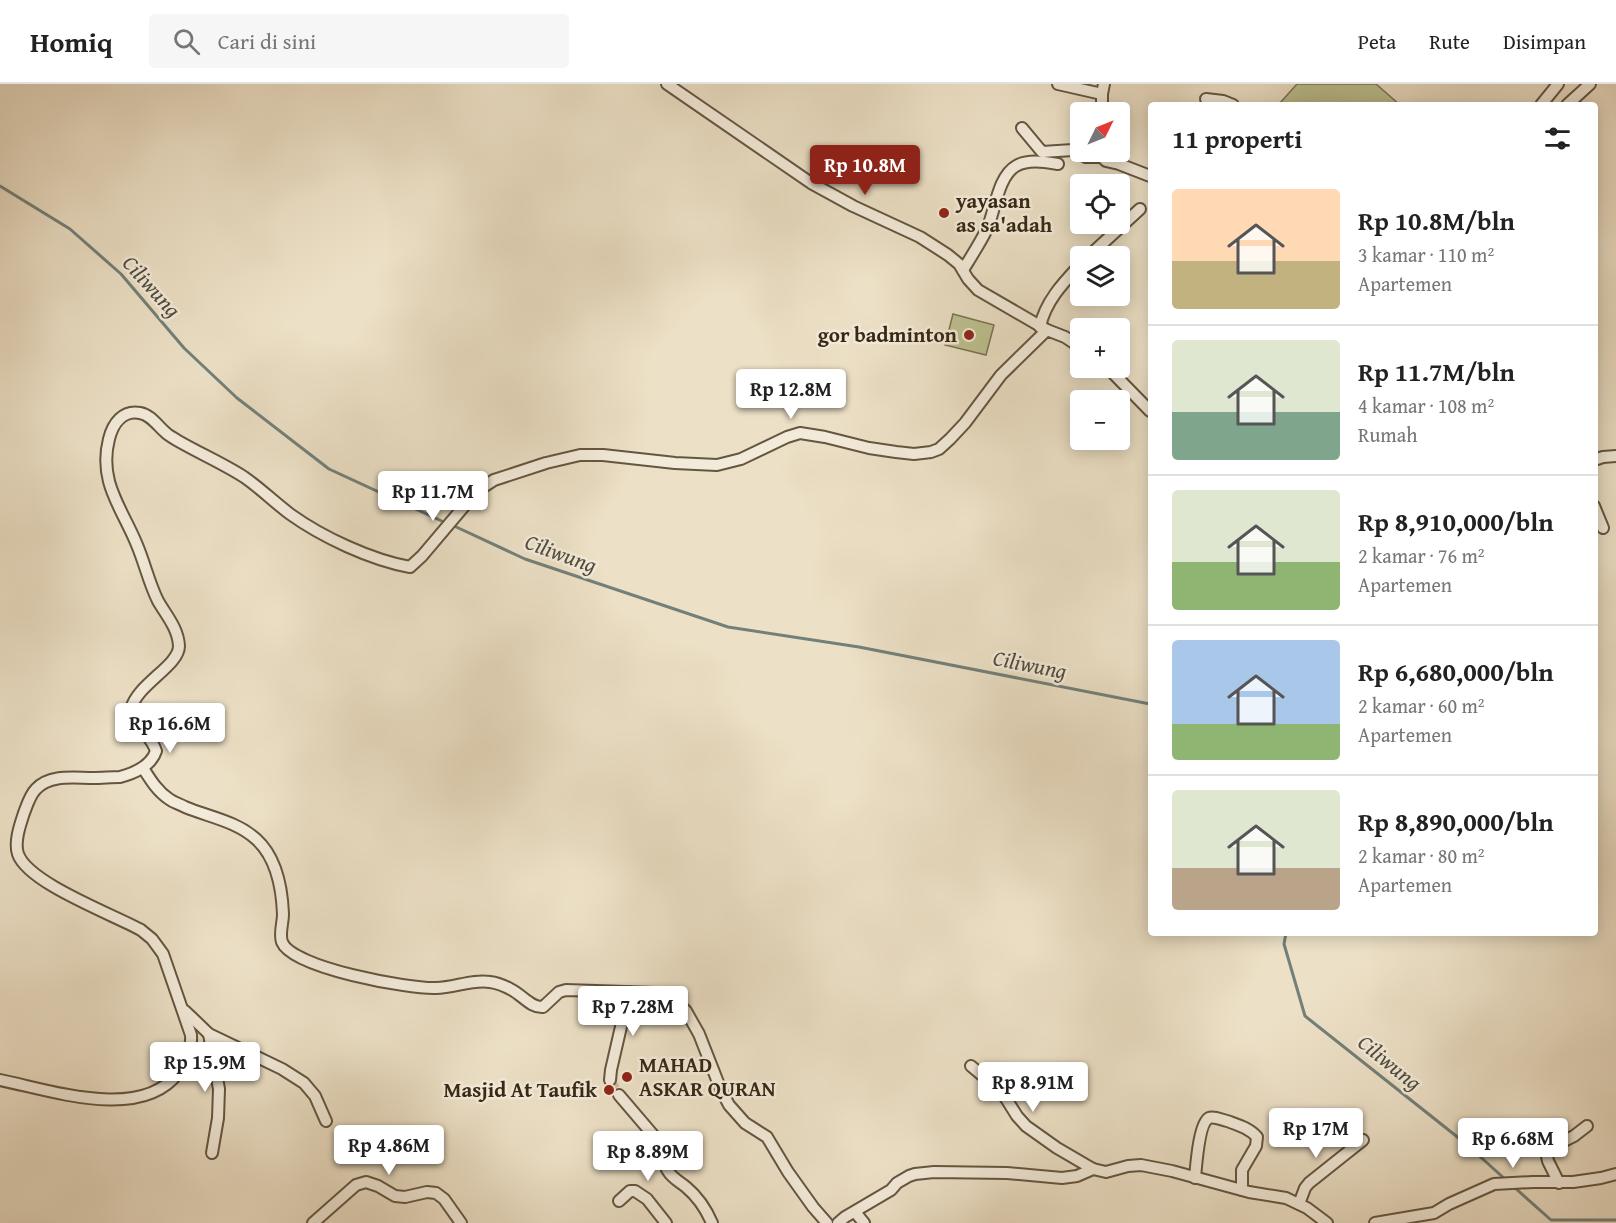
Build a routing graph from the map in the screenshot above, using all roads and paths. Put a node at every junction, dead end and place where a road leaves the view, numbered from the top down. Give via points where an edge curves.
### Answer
1 (667, 84) edge
2 (1058, 84) edge
3 (1558, 84) edge
4 (1590, 84) edge
5 (1103, 89) edge
6 (1206, 99) dead end
7 (1226, 102) edge
8 (1543, 102) edge
9 (1570, 102) edge
10 (1022, 128) dead end
11 (1070, 150) edge
12 (1110, 162) edge
13 (1058, 164) dead end
14 (1148, 175) edge
15 (1140, 208) dead end
16 (1100, 246) edge
17 (963, 270) junction
18 (1070, 276) edge
19 (1044, 329) junction
20 (1070, 340) edge
21 (1118, 378) edge
22 (1148, 409) edge
23 (1616, 456) edge
24 (1598, 459) edge
25 (1598, 516) edge
26 (1603, 528) dead end
27 (143, 768) junction
28 (629, 992) junction
29 (183, 1009) junction
30 (209, 1034) junction
31 (971, 1066) dead end
32 (0, 1080) edge
33 (610, 1080) tunnel mouth
34 (619, 1095) tunnel mouth
35 (326, 1121) dead end
36 (1587, 1126) dead end
37 (1363, 1140) dead end
38 (212, 1153) dead end
39 (1093, 1169) junction
40 (1616, 1174) edge
41 (1195, 1178) junction
42 (1559, 1183) junction
43 (1242, 1190) junction
44 (619, 1201) dead end
45 (1299, 1204) junction
46 (855, 1212) junction
47 (313, 1223) edge
48 (461, 1223) edge
49 (666, 1223) edge
50 (712, 1223) edge
51 (827, 1223) edge
52 (838, 1223) edge
53 (864, 1223) edge
54 (1327, 1223) edge
55 (1376, 1223) edge

1 - 17 street via 782,165 853,207 920,237
2 - 5 street
3 - 8 street
4 - 9 street
6 - 7 street
10 - 11 street via 1042,152
12 - 14 street
13 - 17 street via 1023,163 1008,173 987,229
15 - 16 street
17 - 19 street via 978,290
18 - 19 street via 1047,306
19 - 20 street
19 - 27 street via 939,449 914,454 896,452 805,433 717,465 580,455 495,480 477,491 410,567 360,552 316,531 243,477 166,433 150,417 132,412 121,417 110,435 107,477 154,591 177,633 179,648 132,704 134,720 156,751
21 - 22 street
23 - 24 street
25 - 26 street
27 - 28 street via 171,801 236,826 259,842 278,879 282,942 303,958 390,984 438,988 494,983 512,989 540,1007 566,990
27 - 29 street via 120,777 62,778 39,786 22,819 18,856 44,882 152,939 166,961
28 - 33 street
28 - 51 street via 664,995 686,1011 729,1105 745,1123 767,1137
29 - 30 street
29 - 32 street via 191,1035 190,1053 175,1077 153,1092 129,1099 99,1099
30 - 35 street via 298,1078 315,1096
30 - 38 street via 219,1089
31 - 39 street via 1002,1092 1026,1126
34 - 50 street via 660,1143 670,1175 692,1192
36 - 42 street via 1546,1152
37 - 45 street via 1309,1183
39 - 41 street via 1106,1172 1141,1165
39 - 46 street via 1062,1178 1007,1173 915,1174
40 - 42 street
41 - 43 street
41 - 43 street via 1204,1122 1221,1119 1248,1129 1257,1137 1242,1170
42 - 55 street via 1494,1184 1434,1213
43 - 45 street
44 - 49 street via 635,1191 647,1199
45 - 54 street
46 - 52 street
46 - 53 street
47 - 48 street via 356,1185 366,1182 396,1196 436,1193

